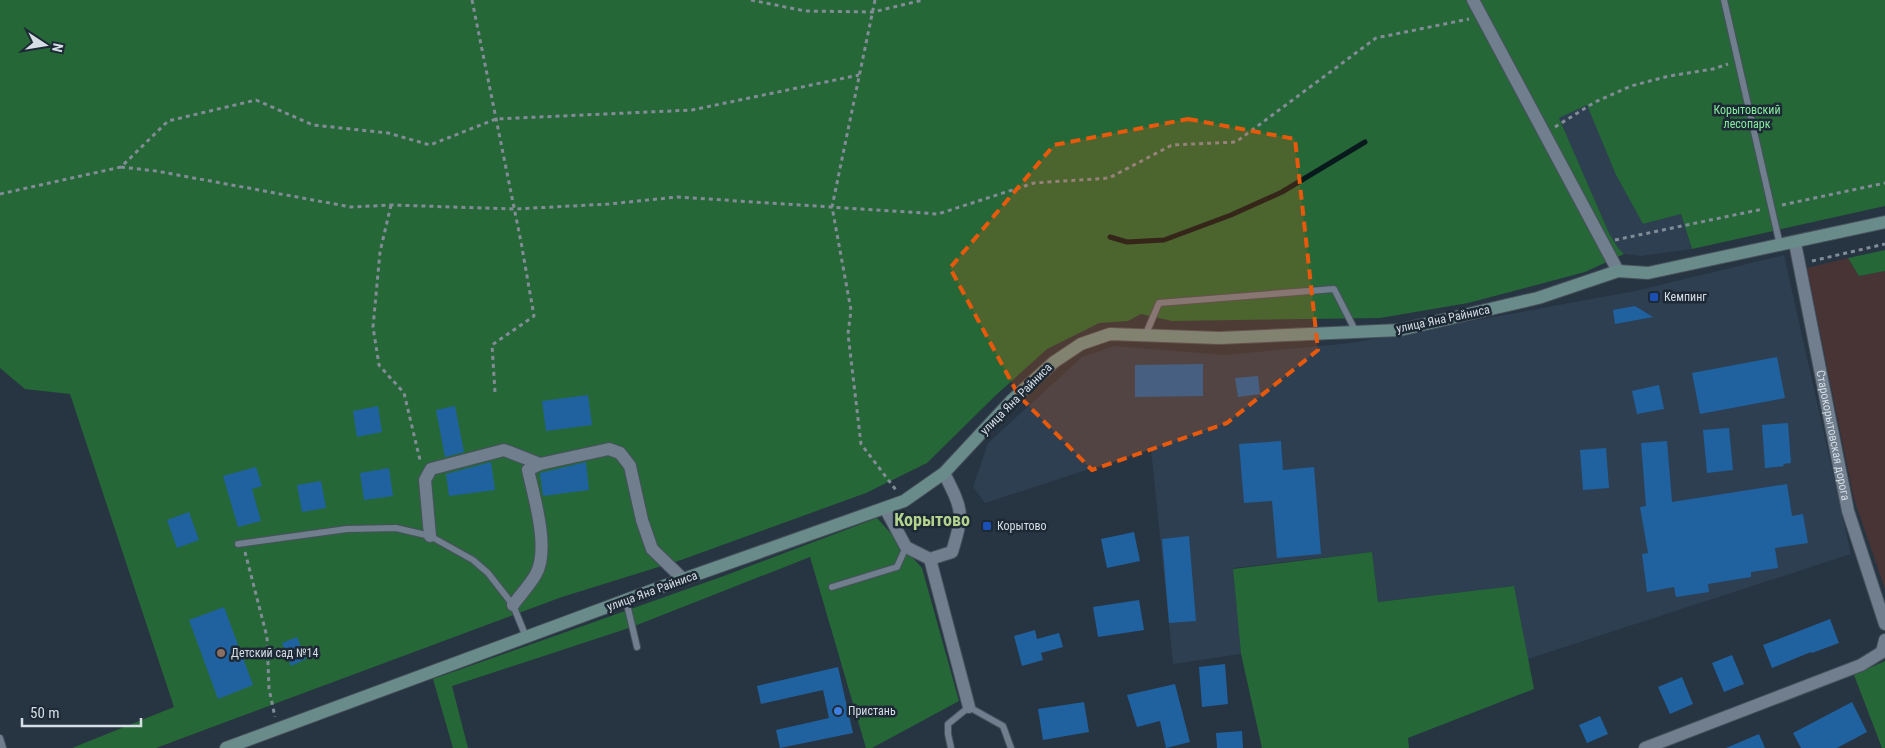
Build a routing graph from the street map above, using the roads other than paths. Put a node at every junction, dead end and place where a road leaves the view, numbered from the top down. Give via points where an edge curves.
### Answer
1 (1473, 0) edge
2 (1724, 0) edge
3 (1885, 222) edge
4 (1795, 243) junction
5 (1780, 246) junction
6 (1618, 272) junction
7 (1356, 332) junction
8 (1145, 336) junction
9 (540, 464) junction
10 (944, 473) junction
11 (885, 508) junction
12 (430, 536) junction
13 (240, 544) road end
14 (906, 548) junction
15 (930, 559) junction
16 (683, 579) junction
17 (832, 587) dead end
18 (626, 600) junction
19 (513, 606) junction
20 (1885, 624) edge
21 (526, 637) junction
22 (1885, 640) edge
23 (637, 647) dead end
24 (969, 707) junction
25 (0, 738) edge
26 (3, 748) edge
27 (226, 748) edge
28 (951, 748) edge
29 (1011, 748) edge
30 (1646, 748) edge

1 - 6 street
2 - 5 lane
3 - 4 street, улица Яна Райниса
4 - 5 street, улица Яна Райниса
4 - 20 street, Старокорытовская дорога via 1848,511
5 - 6 street, улица Яна Райниса via 1648,273
6 - 7 street, улица Яна Райниса via 1538,298 1400,330
7 - 8 street, улица Яна Райниса via 1219,338
7 - 8 lane via 1334,289 1159,303
8 - 10 street, улица Яна Райниса via 1110,334 1081,344 1054,362 1011,401
9 - 12 street via 504,450 431,469 425,480
9 - 16 street via 609,449 620,453 630,466 652,549
9 - 19 street via 528,470 539,517 542,556 536,573
10 - 11 street, улица Яна Райниса via 904,501
10 - 15 street via 960,504 961,522 952,552
11 - 14 street
11 - 16 street, улица Яна Райниса
12 - 13 lane via 396,528 347,529
12 - 19 lane via 473,560 488,573
14 - 15 street
14 - 17 lane via 897,567
15 - 24 street
16 - 18 street, улица Яна Райниса
18 - 21 street, улица Яна Райниса
18 - 23 lane
19 - 21 lane
21 - 27 street, улица Яна Райниса
22 - 30 street via 1882,652 1861,665
24 - 28 lane via 948,724
24 - 29 lane via 1003,726
25 - 26 lane

